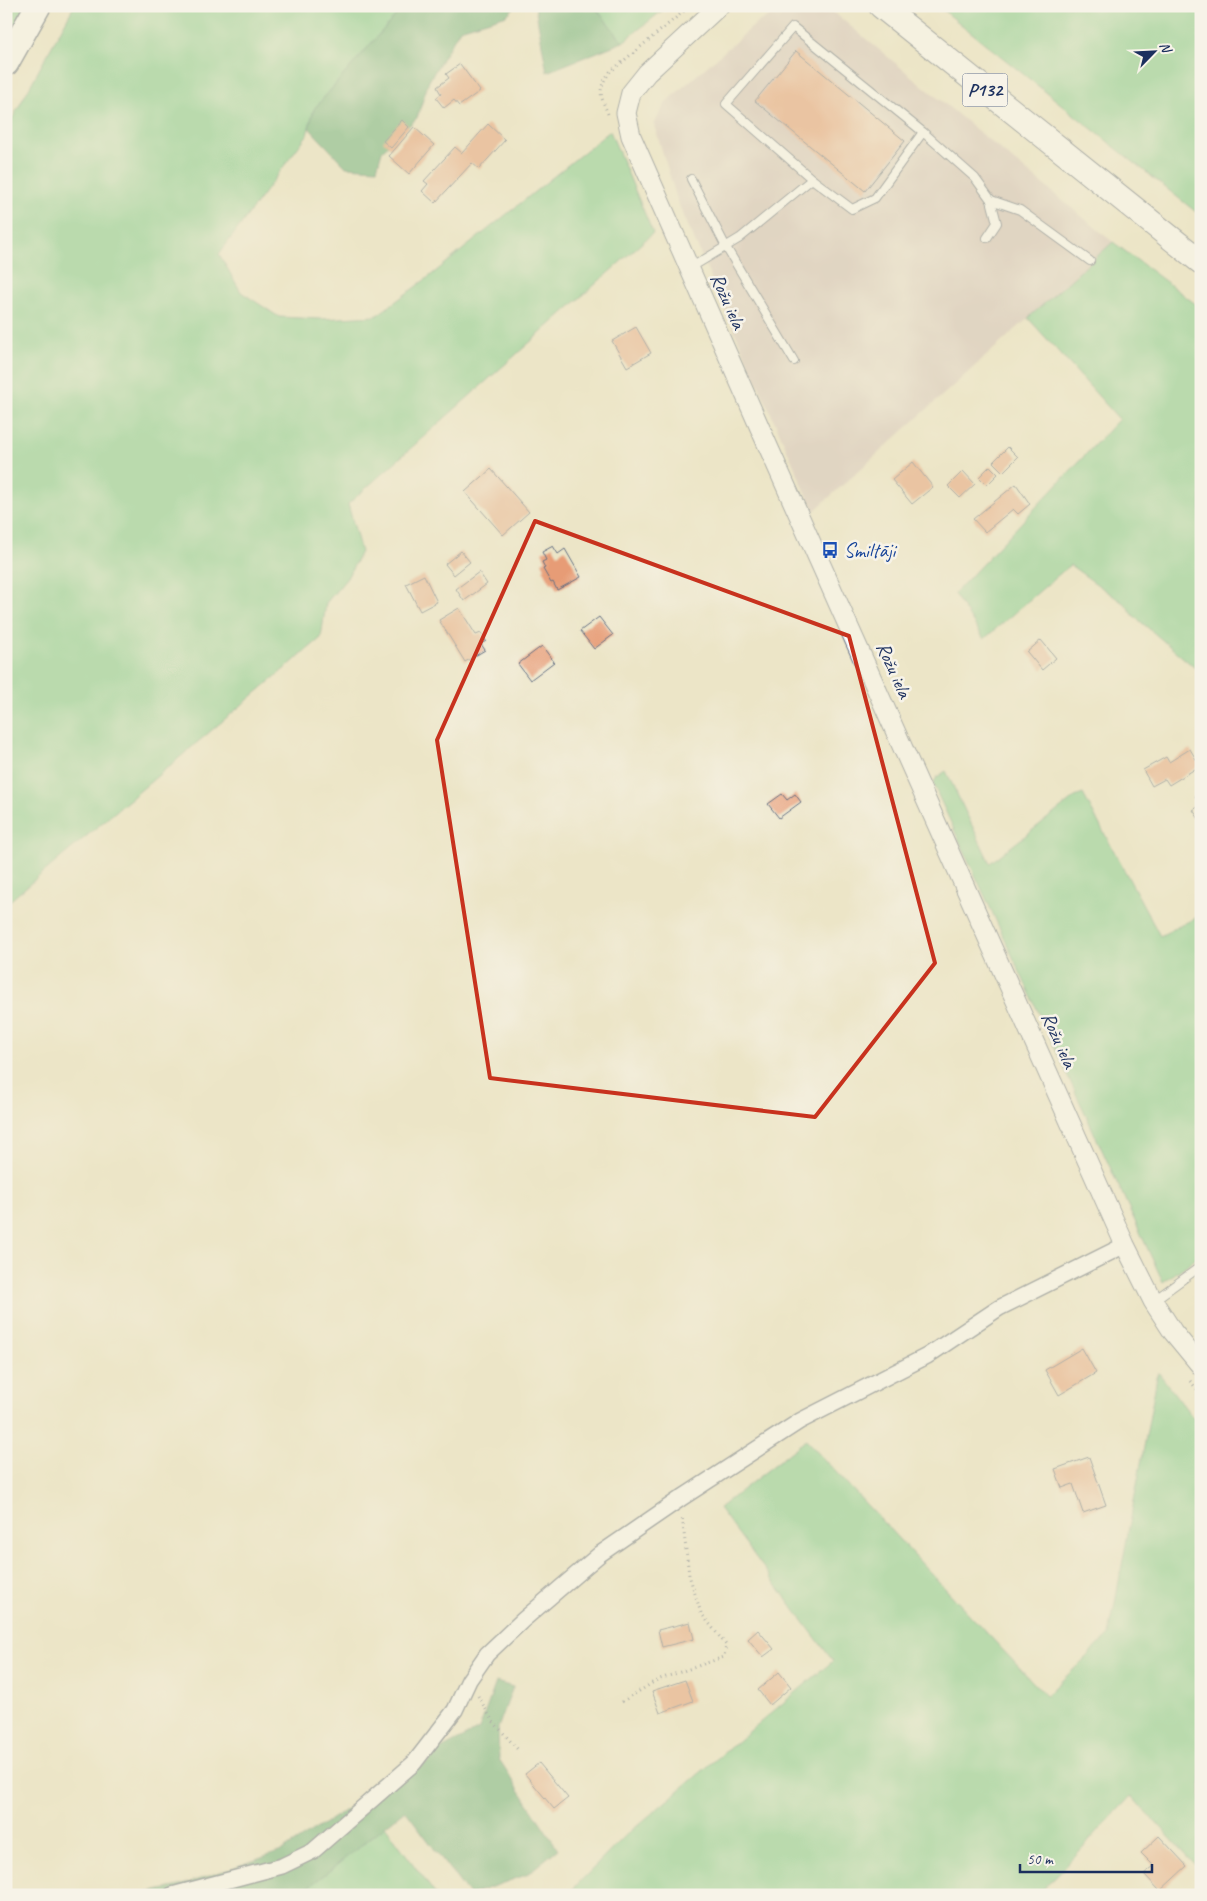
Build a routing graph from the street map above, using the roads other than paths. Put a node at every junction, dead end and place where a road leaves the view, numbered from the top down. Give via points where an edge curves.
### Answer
1 (38, 6) edge
2 (719, 6) edge
3 (881, 6) edge
4 (6, 63) edge
5 (923, 132) junction
6 (691, 179) dead end
7 (812, 179) junction
8 (991, 200) junction
9 (987, 238) dead end
10 (726, 246) junction
11 (1090, 261) dead end
12 (1201, 262) edge
13 (690, 268) junction
14 (794, 361) dead end
15 (1125, 1245) junction
16 (1201, 1266) edge
17 (1153, 1301) junction
18 (1201, 1366) edge
19 (172, 1895) edge

1 - 4 highway
2 - 13 street, Rožu iela via 648,73 632,92 626,112 631,136
3 - 12 main road, P132
5 - 7 lane via 875,198 852,209
5 - 7 lane via 793,27 726,104
5 - 8 lane via 975,178
6 - 10 lane
7 - 10 lane
8 - 9 lane via 997,223
8 - 11 lane via 1020,210
10 - 13 lane
10 - 14 lane
13 - 15 street, Rožu iela
15 - 17 street, Rožu iela
15 - 19 street via 999,1308 927,1356 800,1421 600,1554 487,1654 456,1710 414,1763 313,1851 282,1866
16 - 17 lane
17 - 18 street, Rožu iela

